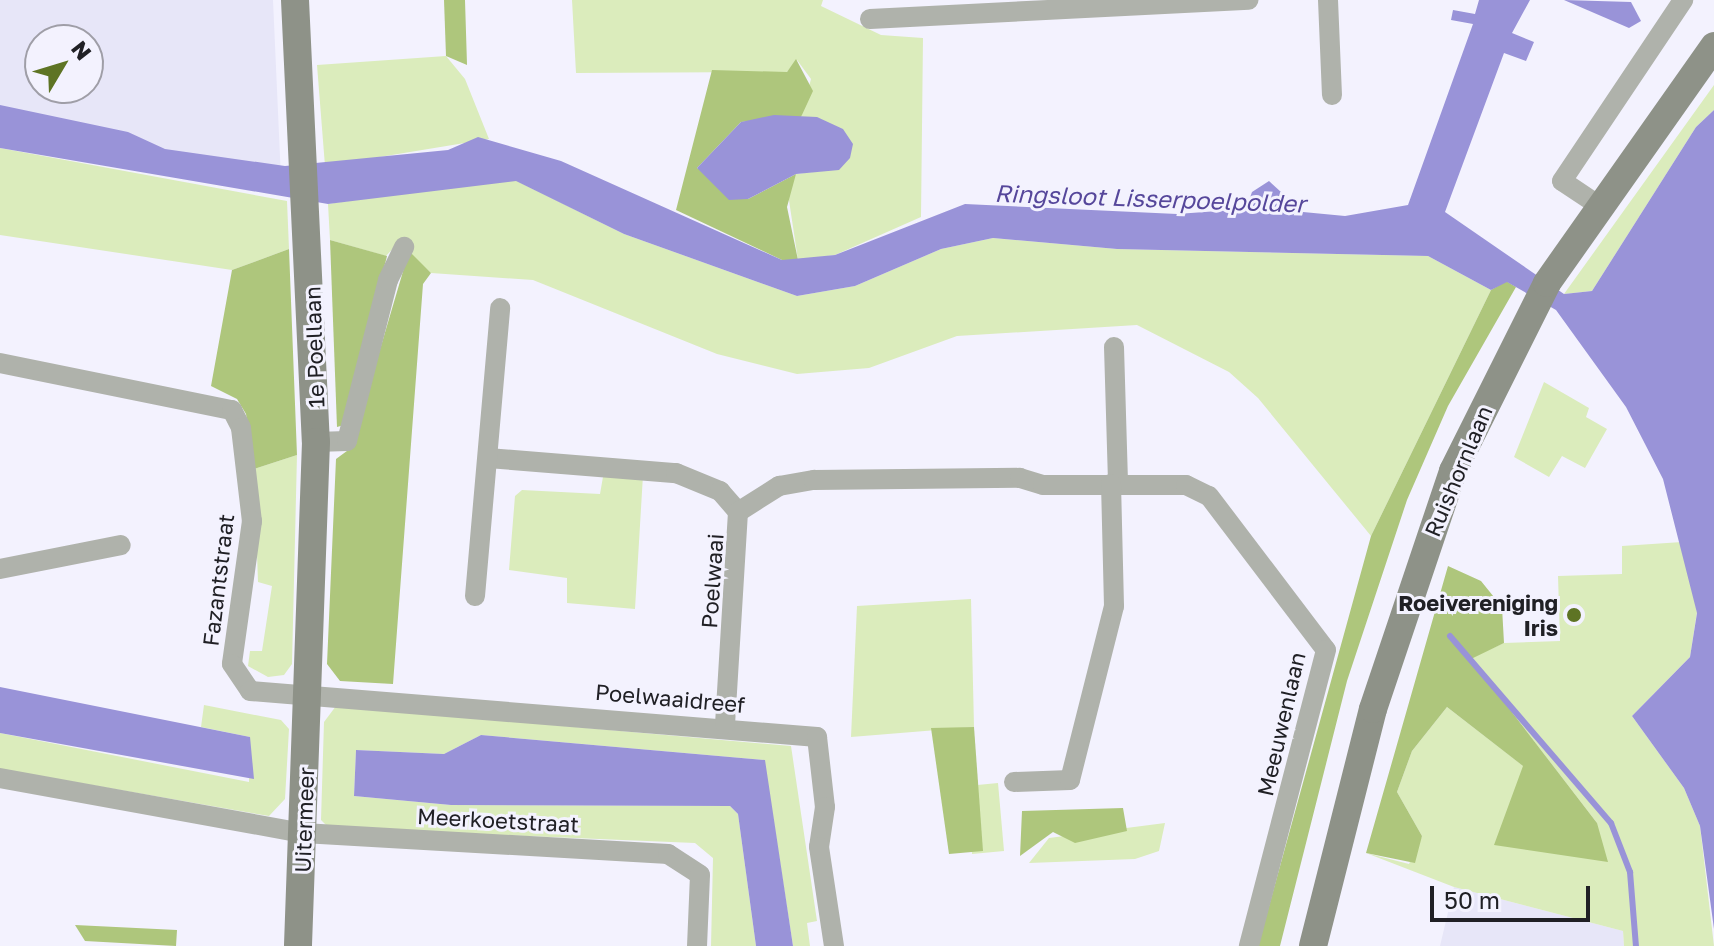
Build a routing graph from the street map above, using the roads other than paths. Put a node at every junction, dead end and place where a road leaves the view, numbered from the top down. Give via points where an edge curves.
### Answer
1 (295, 0) edge
2 (1249, 0) edge
3 (1328, 0) edge
4 (1683, 0) edge
5 (1095, 4) edge
6 (870, 19) dead end
7 (1714, 46) edge
8 (1332, 95) dead end
9 (1598, 205) junction
10 (404, 247) dead end
11 (500, 308) dead end
12 (1114, 347) dead end
13 (0, 363) edge
14 (316, 442) junction
15 (488, 458) junction
16 (1114, 484) junction
17 (738, 512) junction
18 (121, 545) dead end
19 (0, 569) edge
20 (475, 596) dead end
21 (309, 695) junction
22 (725, 724) junction
23 (0, 778) edge
24 (1014, 782) dead end
25 (303, 833) junction
26 (298, 946) edge
27 (697, 946) edge
28 (834, 946) edge
29 (1249, 946) edge
30 (1313, 946) edge

1 - 14 main road, 1e Poellaan
2 - 5 street
3 - 8 street
4 - 9 street via 1562,181
5 - 6 street
7 - 9 main road, Ruishornlaan
9 - 30 main road, Ruishornlaan via 1542,292 1453,471 1410,590
10 - 14 street via 388,280 347,441
11 - 15 street
12 - 16 street
13 - 21 street, Fazantstraat via 232,410 252,521 232,664 250,691
14 - 21 main road, 1e Poellaan
15 - 17 street, Poelwaai via 676,473 720,491
15 - 20 street
16 - 17 street, Meeuwenlaan via 814,480 779,486
16 - 24 street via 1114,606 1070,780
16 - 29 street, Meeuwenlaan via 1186,485 1209,496 1326,650
17 - 22 street, Poelwaai
18 - 19 street
21 - 22 street, Poelwaaidreef
21 - 25 main road, Uitermeer
22 - 28 street, Poelwaaidreef via 817,737 825,807 819,847
23 - 25 street, Meerkoetstraat
25 - 26 main road, Uitermeer
25 - 27 street, Meerkoetstraat via 668,854 700,875

